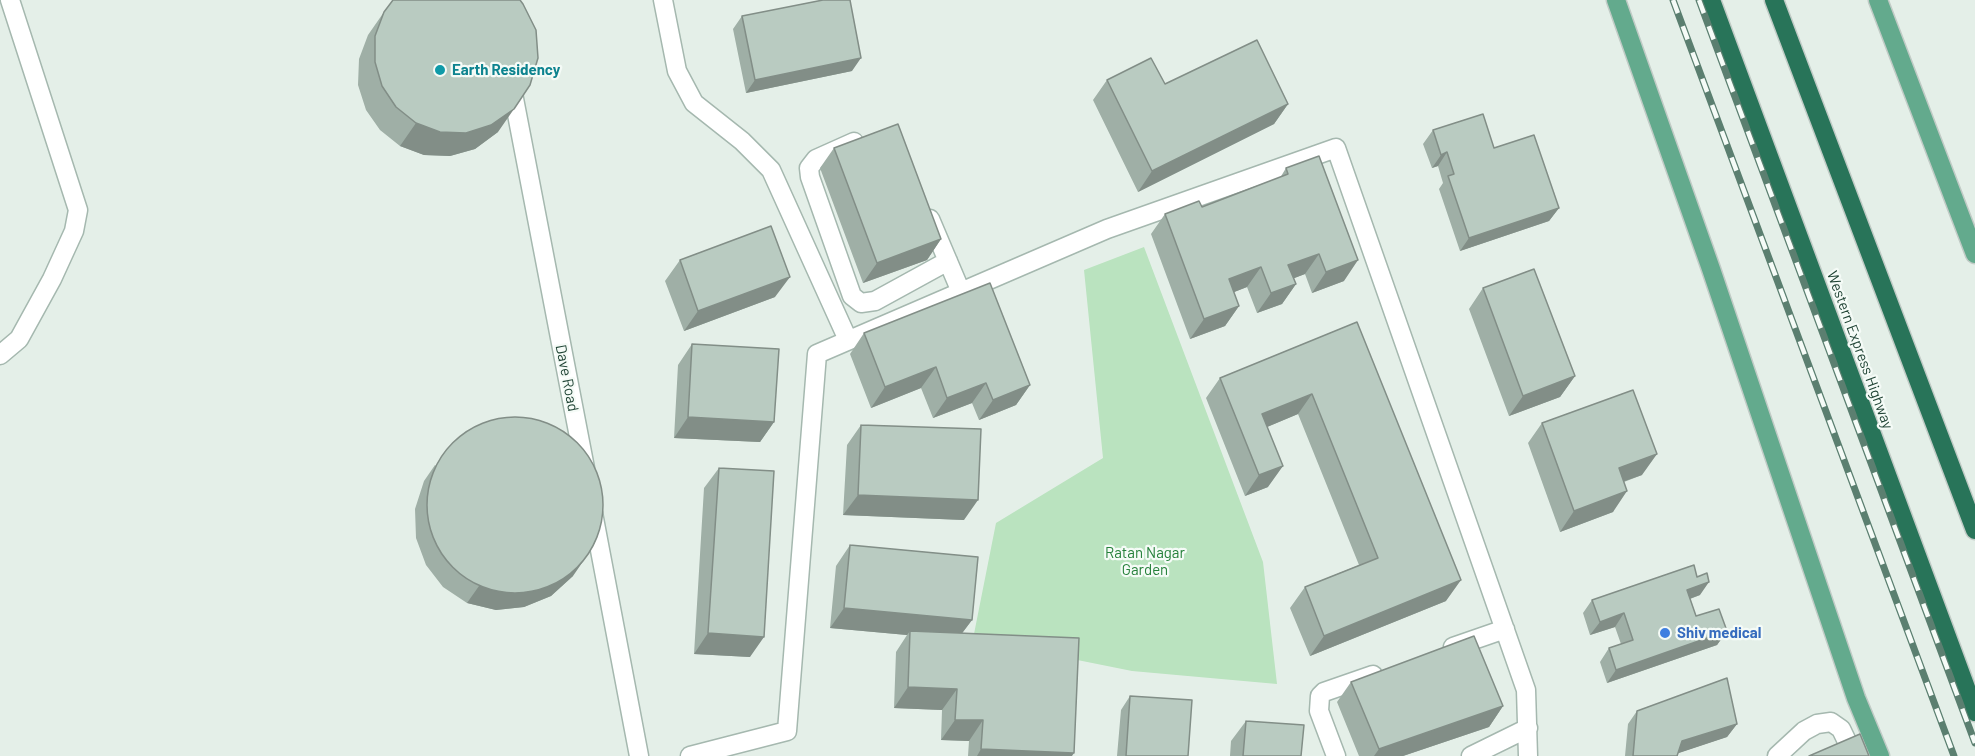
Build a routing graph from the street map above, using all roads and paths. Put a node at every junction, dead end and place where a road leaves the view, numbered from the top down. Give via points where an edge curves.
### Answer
1 (10, 0) edge
2 (663, 0) edge
3 (1616, 0) edge
4 (1711, 0) edge
5 (1774, 0) edge
6 (1878, 0) edge
7 (509, 70) edge
8 (867, 136) edge
9 (922, 199) edge
10 (1975, 254) edge
11 (948, 261) junction
12 (961, 292) junction
13 (848, 340) junction
14 (0, 355) edge
15 (1975, 530) edge
16 (1505, 629) junction
17 (1441, 651) edge
18 (1388, 670) edge
19 (1975, 712) edge
20 (1528, 728) junction
21 (639, 756) edge
22 (690, 756) edge
23 (1336, 756) edge
24 (1471, 756) edge
25 (1527, 756) edge
26 (1777, 756) edge
27 (1854, 756) edge
28 (1880, 756) edge

1 - 14 street via 78,210 74,231 52,279 19,339
2 - 13 street via 677,71 694,103 771,170
3 - 28 main road via 1856,698
4 - 19 highway, Western Express Highway
5 - 15 highway
6 - 10 main road
7 - 21 street, Dave Road
8 - 11 street via 816,159 809,168 852,296 861,303 875,301
9 - 11 street
11 - 12 street
12 - 13 street
12 - 16 street via 1107,230 1336,148
13 - 22 street via 817,354 788,731
16 - 17 street
16 - 20 street via 1526,690
18 - 23 street via 1320,696 1319,711
20 - 24 street
20 - 25 street
26 - 27 street via 1804,731 1831,722 1841,729

